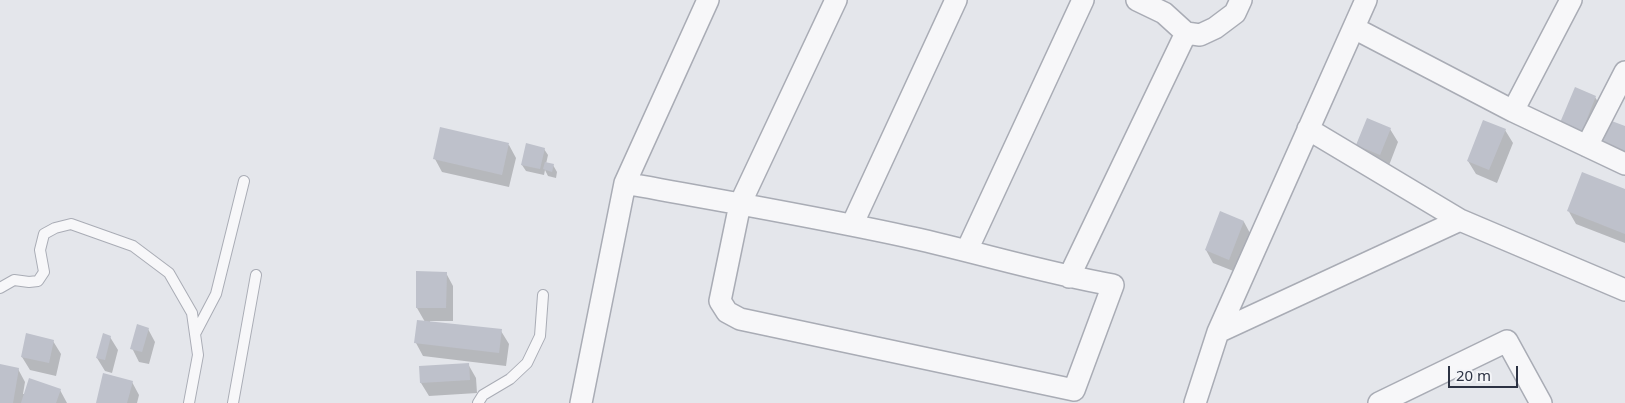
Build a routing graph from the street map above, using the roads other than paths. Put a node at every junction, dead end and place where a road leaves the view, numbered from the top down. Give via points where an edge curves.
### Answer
1 (708, 0) edge
2 (836, 0) edge
3 (956, 0) edge
4 (1083, 0) edge
5 (1137, 0) edge
6 (1241, 0) edge
7 (1366, 0) edge
8 (1572, 0) edge
9 (1354, 28) junction
10 (1186, 33) junction
11 (1625, 72) edge
12 (1513, 111) junction
13 (1308, 129) junction
14 (1587, 146) junction
15 (1625, 164) edge
16 (244, 181) dead end
17 (625, 183) junction
18 (740, 204) junction
19 (1460, 220) junction
20 (852, 225) junction
21 (967, 250) junction
22 (256, 275) dead end
23 (1069, 277) junction
24 (0, 288) edge
25 (1619, 288) edge
26 (543, 295) dead end
27 (1625, 308) edge
28 (1218, 332) junction
29 (195, 334) junction
30 (189, 403) edge
31 (233, 403) edge
32 (478, 403) edge
33 (581, 403) edge
34 (1195, 403) edge
35 (1379, 403) edge
36 (1541, 403) edge

1 - 17 street
2 - 18 street
3 - 20 street
4 - 21 street
5 - 10 street via 1164,13
6 - 10 street via 1235,13 1215,28 1200,35
7 - 9 street
8 - 12 street
9 - 12 street
9 - 13 street
10 - 23 street
11 - 14 street
12 - 14 street
13 - 19 street
13 - 28 street
14 - 15 street
16 - 29 lane via 216,294
17 - 18 street
17 - 33 street
18 - 20 street
18 - 23 street via 720,301 727,312 740,319 1074,390 1113,285
19 - 25 street
19 - 28 street
20 - 21 street
21 - 23 street
22 - 31 lane
24 - 29 lane via 14,280 38,281 44,272 40,250 44,234 70,224 133,246 169,273 192,313
25 - 27 street
26 - 32 lane via 540,336 526,363 510,379 483,395
28 - 34 street
29 - 30 lane via 198,354
35 - 36 street via 1507,342

